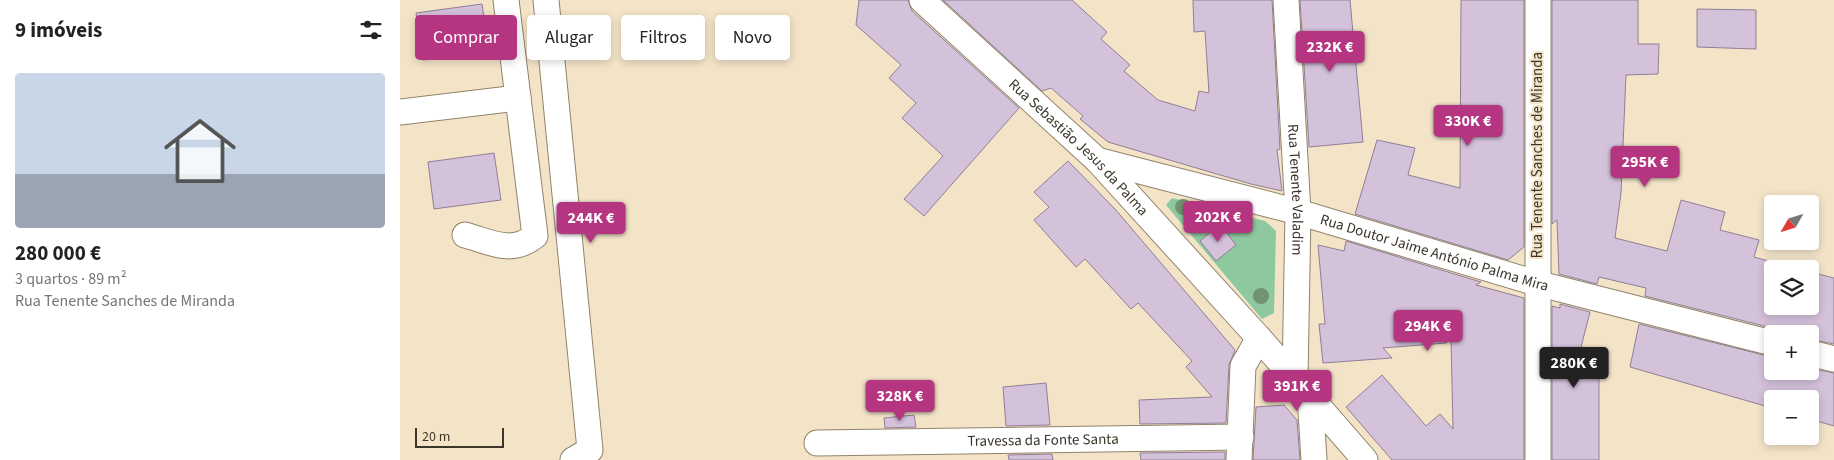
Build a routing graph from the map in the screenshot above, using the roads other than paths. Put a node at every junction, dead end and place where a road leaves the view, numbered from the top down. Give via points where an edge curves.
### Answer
1 (506, 0) edge
2 (546, 0) edge
3 (922, 0) edge
4 (1286, 0) edge
5 (1538, 0) edge
6 (518, 98) junction
7 (400, 112) edge
8 (1097, 160) junction
9 (1298, 212) junction
10 (464, 235) dead end
11 (1536, 283) junction
12 (1259, 338) junction
13 (1764, 341) edge
14 (1819, 355) edge
15 (1834, 359) edge
16 (1302, 387) junction
17 (816, 443) dead end
18 (1240, 449) edge
19 (573, 460) edge
20 (1314, 460) edge
21 (1365, 460) edge
22 (1538, 460) edge

1 - 6 street
2 - 19 street via 590,450
3 - 8 street, Rua Sebastião Jesus da Palma
4 - 9 street, Rua Tenente Valadim
5 - 11 street, Rua Tenente Sanches de Miranda
6 - 7 street
6 - 10 street via 535,236 524,245 510,248
8 - 9 street, Rua Doutor Jaime António Palma Mira
8 - 12 street, Rua Sebastião Jesus da Palma
9 - 11 street, Rua Doutor Jaime António Palma Mira
9 - 16 street, Rua Tenente Valadim
11 - 13 street, Rua Doutor Jaime António Palma Mira
11 - 22 street, Rua Tenente Sanches de Miranda
12 - 16 street, Rua Sebastião Jesus da Palma
12 - 18 street via 1243,366
14 - 15 street
16 - 20 street, Rua Tenente Valadim
16 - 21 street, Rua Sebastião Jesus da Palma
17 - 18 street, Travessa da Fonte Santa

